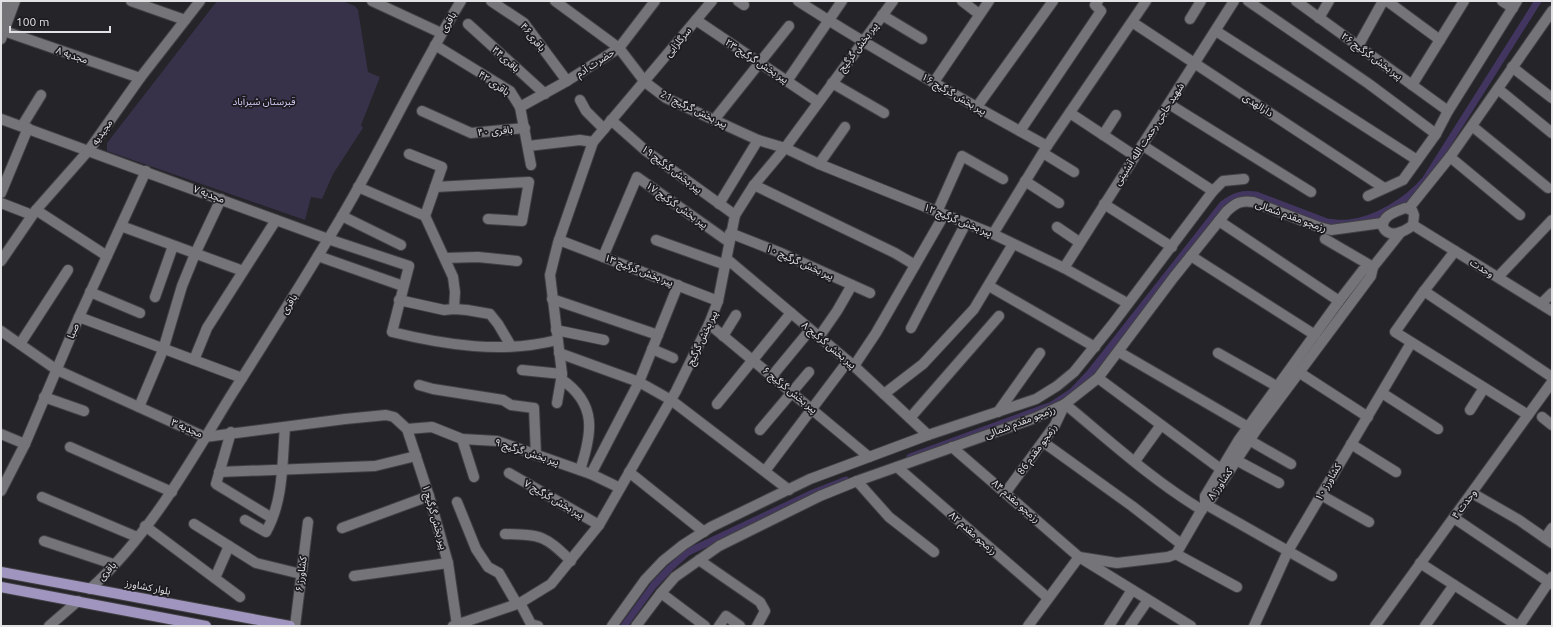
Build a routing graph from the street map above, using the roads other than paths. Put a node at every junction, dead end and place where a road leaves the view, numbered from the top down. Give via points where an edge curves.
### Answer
1 (12, 1) edge
2 (131, 1) edge
3 (200, 1) edge
4 (372, 1) edge
5 (461, 1) edge
6 (491, 1) edge
7 (555, 1) edge
8 (655, 1) edge
9 (712, 1) edge
10 (798, 1) edge
11 (842, 1) edge
12 (893, 1) edge
13 (962, 1) edge
14 (989, 1) edge
15 (1053, 1) edge
16 (1098, 1) edge
17 (1146, 1) edge
18 (1201, 1) edge
19 (1234, 1) edge
20 (1248, 1) edge
21 (1296, 1) edge
22 (1329, 1) edge
23 (1383, 1) edge
24 (1387, 1) edge
25 (1464, 1) edge
26 (1502, 1) edge
27 (1515, 4) edge
28 (979, 14) junction
29 (882, 15) junction
30 (1, 17) edge
31 (1550, 17) edge
32 (1319, 18) junction
33 (1190, 19) dead end
34 (185, 20) junction
35 (696, 20) junction
36 (828, 20) junction
37 (1132, 22) junction
38 (468, 24) dead end
39 (789, 26) dead end
40 (1216, 31) junction
41 (441, 33) junction
42 (2, 35) edge
43 (922, 39) dead end
44 (1440, 40) junction
45 (862, 42) junction
46 (435, 45) junction
47 (1358, 46) junction
48 (619, 48) junction
49 (760, 63) junction
50 (1195, 63) junction
51 (1512, 67) junction
52 (140, 78) junction
53 (567, 81) junction
54 (787, 81) junction
55 (644, 82) junction
56 (934, 82) junction
57 (832, 83) junction
58 (1412, 86) junction
59 (1498, 89) junction
60 (545, 94) junction
61 (41, 95) dead end
62 (1552, 98) edge
63 (580, 100) dead end
64 (818, 102) junction
65 (1169, 104) junction
66 (520, 107) junction
67 (976, 108) junction
68 (422, 111) dead end
69 (1448, 111) junction
70 (884, 113) dead end
71 (1070, 113) junction
72 (1116, 115) dead end
73 (1, 119) edge
74 (611, 120) junction
75 (714, 120) junction
76 (1472, 126) junction
77 (25, 127) junction
78 (845, 127) dead end
79 (525, 128) junction
80 (604, 130) junction
81 (1020, 132) junction
82 (1552, 133) edge
83 (1436, 134) junction
84 (1103, 135) junction
85 (758, 140) junction
86 (593, 142) junction
87 (1142, 145) junction
88 (528, 146) junction
89 (785, 148) junction
90 (89, 150) junction
91 (1045, 150) junction
92 (409, 154) dead end
93 (1135, 156) junction
94 (1450, 157) junction
95 (1417, 160) junction
96 (819, 164) junction
97 (531, 165) dead end
98 (146, 171) junction
99 (1074, 172) dead end
100 (1003, 179) dead end
101 (1244, 179) dead end
102 (1025, 181) junction
103 (754, 185) junction
104 (358, 187) junction
105 (435, 187) junction
106 (1384, 188) junction
107 (1548, 188) dead end
108 (1213, 191) junction
109 (1311, 192) dead end
110 (1, 193) edge
111 (1368, 196) dead end
112 (221, 199) junction
113 (1059, 203) dead end
114 (1, 204) edge
115 (719, 204) junction
116 (1104, 204) junction
117 (1409, 208) junction
118 (34, 213) junction
119 (941, 213) junction
120 (735, 215) junction
121 (342, 216) junction
122 (425, 216) junction
123 (1520, 216) dead end
124 (488, 219) dead end
125 (276, 220) junction
126 (1552, 220) edge
127 (1219, 221) junction
128 (966, 223) junction
129 (1382, 223) junction
130 (1412, 225) junction
131 (121, 226) junction
132 (1057, 227) dead end
133 (1401, 232) junction
134 (992, 234) junction
135 (730, 237) junction
136 (1325, 238) dead end
137 (328, 239) junction
138 (559, 240) junction
139 (656, 240) dead end
140 (1079, 242) junction
141 (1013, 244) junction
142 (401, 245) dead end
143 (173, 246) junction
144 (1172, 246) junction
145 (1455, 251) junction
146 (195, 254) junction
147 (107, 256) junction
148 (318, 256) junction
149 (1191, 256) junction
150 (603, 257) junction
151 (445, 258) junction
152 (1, 261) edge
153 (516, 261) dead end
154 (727, 262) junction
155 (915, 265) junction
156 (1373, 267) junction
157 (1064, 268) junction
158 (68, 270) dead end
159 (243, 271) junction
160 (1498, 277) junction
161 (678, 285) junction
162 (852, 285) junction
163 (403, 286) junction
164 (989, 286) junction
165 (1424, 291) junction
166 (90, 292) junction
167 (870, 293) dead end
168 (1552, 293) edge
169 (155, 297) dead end
170 (552, 299) junction
171 (399, 300) junction
172 (718, 301) junction
173 (1339, 301) junction
174 (1127, 303) junction
175 (1541, 304) junction
176 (454, 309) junction
177 (1552, 311) edge
178 (140, 313) dead end
179 (791, 313) junction
180 (736, 315) dead end
181 (999, 316) dead end
182 (78, 318) junction
183 (709, 324) junction
184 (911, 328) dead end
185 (810, 330) junction
186 (1, 331) edge
187 (1315, 334) junction
188 (556, 335) junction
189 (658, 335) junction
190 (723, 336) junction
191 (819, 337) junction
192 (604, 340) dead end
193 (1411, 342) junction
194 (20, 344) junction
195 (511, 346) junction
196 (1095, 347) junction
197 (652, 349) junction
198 (163, 350) junction
199 (1119, 352) junction
200 (559, 353) junction
201 (1218, 353) dead end
202 (1040, 354) dead end
203 (673, 358) dead end
204 (194, 360) junction
205 (754, 361) junction
206 (851, 364) junction
207 (57, 370) junction
208 (522, 370) dead end
209 (808, 372) dead end
210 (1300, 373) junction
211 (561, 376) junction
212 (772, 376) junction
213 (1552, 377) edge
214 (242, 378) junction
215 (1098, 378) junction
216 (639, 382) junction
217 (1552, 382) edge
218 (419, 384) dead end
219 (1278, 386) junction
220 (1484, 388) junction
221 (792, 392) junction
222 (1382, 393) junction
223 (884, 394) junction
224 (44, 397) junction
225 (671, 400) junction
226 (557, 403) dead end
227 (717, 404) dead end
228 (1065, 404) junction
229 (139, 407) junction
230 (812, 408) junction
231 (1470, 410) dead end
232 (84, 411) dead end
233 (998, 412) junction
234 (1528, 415) junction
235 (394, 416) joint
236 (1368, 417) junction
237 (1542, 417) dead end
238 (910, 418) junction
239 (1162, 425) junction
240 (1552, 425) edge
241 (285, 427) junction
242 (1248, 427) junction
243 (407, 429) junction
244 (1438, 429) dead end
245 (760, 430) dead end
246 (230, 432) junction
247 (1, 434) edge
248 (928, 435) junction
249 (205, 437) junction
250 (462, 439) junction
251 (1249, 440) junction
252 (1043, 442) junction
253 (25, 444) junction
254 (1351, 444) junction
255 (70, 447) dead end
256 (952, 447) junction
257 (536, 455) junction
258 (416, 456) junction
259 (869, 457) junction
260 (1236, 460) junction
261 (1135, 461) junction
262 (1291, 464) dead end
263 (898, 467) junction
264 (282, 469) junction
265 (580, 470) junction
266 (765, 471) junction
267 (219, 472) junction
268 (509, 472) dead end
269 (629, 472) junction
270 (1224, 472) junction
271 (1396, 472) dead end
272 (591, 474) junction
273 (474, 477) dead end
274 (857, 481) junction
275 (1279, 483) dead end
276 (620, 488) junction
277 (789, 490) junction
278 (1, 491) edge
279 (172, 492) junction
280 (1006, 492) junction
281 (1472, 493) junction
282 (1321, 495) junction
283 (429, 496) junction
284 (42, 497) dead end
285 (457, 502) dead end
286 (1203, 507) junction
287 (272, 518) junction
288 (1454, 518) junction
289 (245, 520) dead end
290 (308, 522) dead end
291 (1369, 522) dead end
292 (194, 524) dead end
293 (599, 525) junction
294 (145, 526) junction
295 (342, 528) dead end
296 (1552, 528) edge
297 (704, 532) junction
298 (505, 534) dead end
299 (137, 537) junction
300 (1549, 540) edge
301 (44, 541) dead end
302 (1181, 544) junction
303 (229, 546) junction
304 (1288, 551) junction
305 (934, 552) dead end
306 (1176, 554) junction
307 (1079, 556) junction
308 (699, 560) junction
309 (571, 561) junction
310 (448, 563) junction
311 (1420, 563) junction
312 (113, 564) junction
313 (1, 572) edge
314 (301, 574) junction
315 (354, 576) dead end
316 (1332, 576) dead end
317 (214, 578) junction
318 (1551, 581) edge
319 (1454, 585) junction
320 (1, 587) edge
321 (1237, 587) dead end
322 (90, 589) junction
323 (1132, 590) junction
324 (660, 593) junction
325 (240, 597) dead end
326 (1048, 598) junction
327 (1148, 600) junction
328 (78, 601) junction
329 (518, 604) junction
330 (56, 624) edge
331 (206, 626) edge
332 (290, 626) edge
333 (295, 626) edge
334 (455, 626) edge
335 (538, 626) edge
336 (612, 626) edge
337 (636, 626) edge
338 (705, 626) edge
339 (719, 626) edge
340 (740, 626) edge
341 (757, 626) edge
342 (1028, 626) edge
343 (1109, 626) edge
344 (1130, 626) edge
345 (1191, 626) edge
346 (1254, 626) edge
347 (1375, 626) edge
348 (1425, 626) edge
349 (1519, 626) edge

1 - 30 street
1 - 42 street
2 - 34 street
3 - 34 street, مجیدیه
4 - 41 street
5 - 41 street, باقری
6 - 53 street, باقری۴۶ via 524,23
7 - 48 street, پیر بخش گرگیج 21
8 - 48 street, حضرت آدم
9 - 35 street, سرگلزایی
10 - 36 street, پیر بخش گرگیج ۱۶
11 - 36 street
12 - 29 street, پیر بخش گرگیج
13 - 28 street
14 - 28 street
15 - 67 street
16 - 81 street via 1094,5 1101,11
17 - 37 street
18 - 33 street
19 - 40 street, شهید حاجی رحمت الله آنشینی
20 - 83 street via 1369,84
21 - 32 street, پیر بخش گرگیج ۲۶
22 - 32 street
23 - 47 street
24 - 44 street
25 - 44 street
26 - 27 street
27 - 69 street
28 - 56 street
29 - 43 street
29 - 45 street, پیر بخش گرگیج
31 - 51 street
32 - 47 street, پیر بخش گرگیج ۲۶
34 - 52 street, مجیدیه
35 - 49 street, پیر بخش گرگیج ۲۳
35 - 55 street, سرگلزایی
36 - 45 street, پیر بخش گرگیج ۱۶
36 - 54 street
37 - 50 street, دارالهدی
37 - 71 street
38 - 60 street, باقری۴۴
39 - 49 street
40 - 50 street, شهید حاجی رحمت الله آنشینی
40 - 95 street
41 - 46 street, باقری
42 - 52 street, مجدیه ۸
44 - 58 street
45 - 56 street, پیر بخش گرگیج ۱۶
45 - 57 street, پیر بخش گرگیج
46 - 66 street, باقری ۴۲ via 510,91
46 - 104 street, باقری
47 - 58 street, پیر بخش گرگیج ۲۶
48 - 53 street, حضرت آدم
48 - 55 street, پیر بخش گرگیج 21
49 - 54 street, پیر بخش گرگیج ۲۳
49 - 75 street
50 - 65 street, شهید حاجی رحمت الله آنشینی
50 - 106 street, دارالهدی
51 - 59 street
51 - 62 street
52 - 90 street, مجیدیه
53 - 60 street, حضرت آدم
54 - 64 street, پیر بخش گرگیج ۲۳
55 - 74 street, سرگلزایی
55 - 75 street, پیر بخش گرگیج 21 via 666,98
56 - 67 street, پیر بخش گرگیج ۱۶
57 - 64 street, پیر بخش گرگیج
57 - 70 street
58 - 69 street, پیر بخش گرگیج ۲۶
59 - 76 street
59 - 82 street
60 - 66 street, حضرت آدم
61 - 77 street
63 - 80 street via 586,111
64 - 89 street, پیر بخش گرگیج
65 - 87 street, شهید حاجی رحمت الله آنشینی
65 - 109 street
66 - 79 street, باقری ۴۲
67 - 81 street, پیر بخش گرگیج ۱۶
68 - 79 street, باقری ۴۰ via 471,133
69 - 83 street
71 - 84 street
71 - 91 street
72 - 84 street
73 - 77 street, مجدیه ۷
74 - 80 street, سرگلزایی
74 - 115 street, پیر بخش گرگیج ۱۹ via 646,151
75 - 85 street, پیر بخش گرگیج 21
76 - 94 street
76 - 107 street
77 - 90 street, مجدیه ۷
77 - 110 street
78 - 96 street
79 - 88 street, باقری ۴۲
80 - 86 street, سرگلزایی
81 - 91 street, پیر بخش گرگیج ۱۶
83 - 95 street
84 - 93 street
85 - 89 street, پیر بخش گرگیج 21
85 - 115 street
86 - 88 street via 580,140
86 - 138 street
87 - 93 street, شهید حاجی رحمت الله آنشینی
87 - 108 street
88 - 97 street, باقری ۴۲
89 - 96 street, پیر بخش گرگیج ۱۲
89 - 103 street, پیر بخش گرگیج
90 - 98 street, مجدیه ۷
90 - 118 street, مجیدیه
91 - 99 street, پیر بخش گرگیج ۱۶
91 - 102 street
92 - 105 street via 442,167
93 - 116 street, شهید حاجی رحمت الله آنشینی
94 - 117 street
94 - 123 street
95 - 106 street via 1403,180
96 - 119 street, پیر بخش گرگیج ۱۲
98 - 112 street, مجدیه ۷
98 - 131 street, صبا
100 - 119 street via 962,156
101 - 108 street via 1223,181
102 - 113 street
102 - 134 street
103 - 120 street, پیر بخش گرگیج
103 - 155 street
104 - 121 street, باقری
104 - 122 street
105 - 122 street
105 - 124 street via 529,182 522,221
106 - 111 street
108 - 144 street
112 - 125 street, مجدیه ۷
112 - 146 street
114 - 118 street
115 - 120 street, پیر بخش گرگیج ۱۹
116 - 140 street, شهید حاجی رحمت الله آنشینی
116 - 144 street
117 - 129 street via 1386,217
117 - 130 street via 1414,215
118 - 147 street
118 - 152 street, مجیدیه
119 - 128 street, پیر بخش گرگیج ۱۲
119 - 155 street
120 - 135 street, پیر بخش گرگیج
121 - 137 street, باقری
121 - 142 street
122 - 151 street
125 - 137 street, مجدیه ۷
125 - 159 street
126 - 160 street
127 - 129 street, رزمجو مقدم شمالی via 1237,202 1245,201 1331,230
127 - 149 street, رزمجو مقدم شمالی
127 - 173 street
128 - 134 street, پیر بخش گرگیج ۱۲
128 - 184 street
129 - 133 street via 1388,233
130 - 133 street
130 - 145 street, وحدت
131 - 143 street
131 - 147 street, صبا
132 - 140 street
133 - 156 street
134 - 141 street, پیر بخش گرگیج ۱۲
135 - 150 street, پیر بخش گرگیج ۱۷ via 637,177
135 - 154 street, پیر بخش گرگیج
135 - 162 street, پیر بخش گرگیج ۱۰
136 - 156 street
137 - 148 street, باقری
137 - 163 street, مجدیه ۷ via 409,266
138 - 150 street, پیر بخش گرگیج ۱۳
138 - 170 street via 550,275
139 - 154 street
140 - 157 street, شهید حاجی رحمت الله آنشینی
141 - 157 street, پیر بخش گرگیج ۱۲
141 - 164 street
143 - 146 street
143 - 169 street
144 - 174 street
145 - 160 street, وحدت
145 - 165 street
146 - 159 street
146 - 198 street via 182,286
147 - 166 street, صبا
148 - 163 street
148 - 214 street, باقری
149 - 187 street
149 - 199 street, رزمجو مقدم شمالی
150 - 161 street, پیر بخش گرگیج ۱۳
151 - 153 street via 478,257
151 - 176 street via 453,277
154 - 172 street, پیر بخش گرگیج
154 - 179 street, پیر بخش گرگیج ۸
155 - 206 street
156 - 173 street via 1363,270
156 - 210 street, کشاورز ۸ via 1371,276
157 - 174 street, پیر بخش گرگیج ۱۲
158 - 194 street
159 - 204 street via 207,328
160 - 175 street, وحدت
161 - 172 street, پیر بخش گرگیج ۱۳
161 - 189 street
162 - 167 street, پیر بخش گرگیج ۱۰
162 - 191 street
163 - 171 street
164 - 196 street
164 - 223 street via 974,310 923,364
165 - 193 street via 1395,332
165 - 213 street
166 - 178 street
166 - 182 street, صبا
168 - 175 street
170 - 188 street
170 - 189 street
171 - 176 street via 444,310
171 - 195 street via 392,332 428,341 468,346
172 - 183 street, پیر بخش گرگیج
173 - 187 street
174 - 196 street
175 - 177 street, وحدت
176 - 195 street via 490,314
179 - 185 street, پیر بخش گرگیج ۸
179 - 205 street
180 - 190 street
181 - 238 street
182 - 198 street
182 - 207 street, صبا
183 - 190 street, پیر بخش گرگیج ۶
183 - 225 street, پیر بخش گرگیج
185 - 191 street, پیر بخش گرگیج ۸
185 - 212 street
186 - 194 street, مجدیه ۳
187 - 219 street
188 - 192 street
188 - 195 street via 535,346
188 - 200 street
189 - 197 street
190 - 205 street, پیر بخش گرگیج ۶
191 - 206 street, پیر بخش گرگیج ۸
193 - 220 street
193 - 222 street, کشاورز ۱۰
194 - 207 street, مجدیه ۳
196 - 233 street via 1074,372 1057,386 1036,399
197 - 203 street
197 - 216 street
198 - 204 street
198 - 229 street
199 - 215 street, رزمجو مقدم شمالی
199 - 242 street
200 - 211 street
200 - 216 street
201 - 219 street
202 - 233 street
204 - 214 street
205 - 212 street, پیر بخش گرگیج ۶
205 - 227 street
206 - 223 street, پیر بخش گرگیج ۸
206 - 230 street
207 - 224 street, صبا
207 - 229 street, مجدیه ۳
208 - 211 street
209 - 221 street
210 - 236 street
210 - 251 street, کشاورز ۸
211 - 226 street
211 - 265 street via 581,398 587,412 590,433
212 - 221 street, پیر بخش گرگیج ۶
214 - 249 street, باقری
215 - 228 street, رزمجو مقدم شمالی
215 - 239 street
216 - 225 street
216 - 272 street
217 - 234 street, وحدت ۴
218 - 257 street via 433,389 503,400 512,405 534,408
219 - 242 street
220 - 231 street
220 - 234 street
221 - 230 street, پیر بخش گرگیج ۶
221 - 245 street
222 - 236 street, کشاورز ۱۰
222 - 244 street
223 - 238 street, پیر بخش گرگیج ۸
224 - 232 street
224 - 253 street, صبا
225 - 266 street
225 - 269 street, پیر بخش گرگیج
228 - 252 street, رزمجو مقدم 86
228 - 256 street, رزمجو مقدم شمالی via 1035,418
228 - 261 street
229 - 249 street, مجدیه ۳
230 - 259 street, پیر بخش گرگیج ۶
230 - 266 street
233 - 248 street
234 - 281 street, وحدت ۴
235 - 241 street, مجدیه ۳
235 - 243 street, پیر بخش گرگیج ۱
236 - 254 street, کشاورز ۱۰
237 - 240 street
238 - 248 street, پیر بخش گرگیج ۸
239 - 261 street
239 - 270 street
241 - 246 street, مجدیه ۳
241 - 264 street
242 - 270 street
243 - 250 street, پیر بخش گرگیج ۹ via 432,427
243 - 258 street, پیر بخش گرگیج ۱
246 - 249 street, مجدیه ۳
246 - 267 street
247 - 253 street
248 - 259 street
249 - 279 street, باقری
250 - 257 street, پیر بخش گرگیج ۹ via 497,441
250 - 273 street
251 - 260 street, کشاورز ۸
251 - 262 street
252 - 280 street, رزمجو مقدم 86
252 - 302 street
253 - 278 street, صبا
254 - 271 street
254 - 282 street, کشاورز ۱۰
255 - 279 street
256 - 263 street, رزمجو مقدم شمالی
256 - 280 street, رزمجو مقدم ۸۴
257 - 265 street, پیر بخش گرگیج ۹
258 - 264 street via 375,466
258 - 283 street, پیر بخش گرگیج ۱
259 - 277 street via 810,479
260 - 270 street, کشاورز ۸
260 - 275 street
261 - 286 street via 1175,494
263 - 274 street, رزمجو مقدم شمالی
263 - 326 street, رزمجو مقدم ۸۲
264 - 267 street
264 - 287 street via 280,494
265 - 272 street, پیر بخش گرگیج ۹
266 - 277 street
267 - 287 street via 216,484
268 - 293 street, پیر بخش گرگیج ۷
269 - 276 street, پیر بخش گرگیج
269 - 297 street
270 - 286 street, کشاورز ۸ via 1211,500
272 - 276 street, پیر بخش گرگیج ۹
274 - 305 street via 889,517
274 - 308 street, رزمجو مقدم شمالی via 820,496 740,536
276 - 293 street, پیر بخش گرگیج
277 - 297 street
279 - 294 street, باقری
280 - 307 street, رزمجو مقدم ۸۴
281 - 288 street, وحدت ۴
281 - 300 street
282 - 291 street
282 - 304 street, کشاورز ۱۰
283 - 295 street
283 - 310 street, پیر بخش گرگیج ۱
284 - 299 street
285 - 329 street via 476,549 488,567 499,573
286 - 302 street, کشاورز ۸
286 - 304 street
287 - 289 street via 266,532
288 - 311 street, وحدت ۴
288 - 318 street
290 - 314 street, کشاورز ۶
292 - 303 street
293 - 309 street, پیر بخش گرگیج
294 - 299 street, باقری
294 - 317 street
296 - 300 street
297 - 336 street via 663,561 645,580
298 - 309 street via 547,539
299 - 312 street, باقری
301 - 312 street
302 - 306 street, کشاورز ۸
303 - 314 street via 256,563
303 - 317 street
304 - 316 street
304 - 346 street, کشاورز ۱۰
306 - 307 street via 1117,562
306 - 321 street
307 - 323 street, رزمجو مقدم ۸۴
307 - 326 street
308 - 324 street, رزمجو مقدم شمالی via 675,577
308 - 341 street via 760,602 765,611
309 - 329 street, پیر بخش گرگیج via 551,584
310 - 315 street
310 - 334 street, پیر بخش گرگیج ۱
311 - 319 street
311 - 347 street, وحدت ۴
312 - 322 street, باقری
313 - 322 main road, بلوار کشاورز
314 - 333 street, کشاورز ۶
317 - 325 street
318 - 349 street
319 - 348 street
319 - 349 street
320 - 328 main road
322 - 332 main road, بلوار کشاورز
323 - 327 street, رزمجو مقدم ۸۴
323 - 343 street
324 - 337 street, رزمجو مقدم شمالی
324 - 338 street
326 - 342 street
327 - 344 street
327 - 345 street, رزمجو مقدم ۸۴
328 - 330 street
328 - 331 main road
329 - 334 street, پیر بخش گرگیج
329 - 335 street via 531,624
339 - 340 street via 726,616

